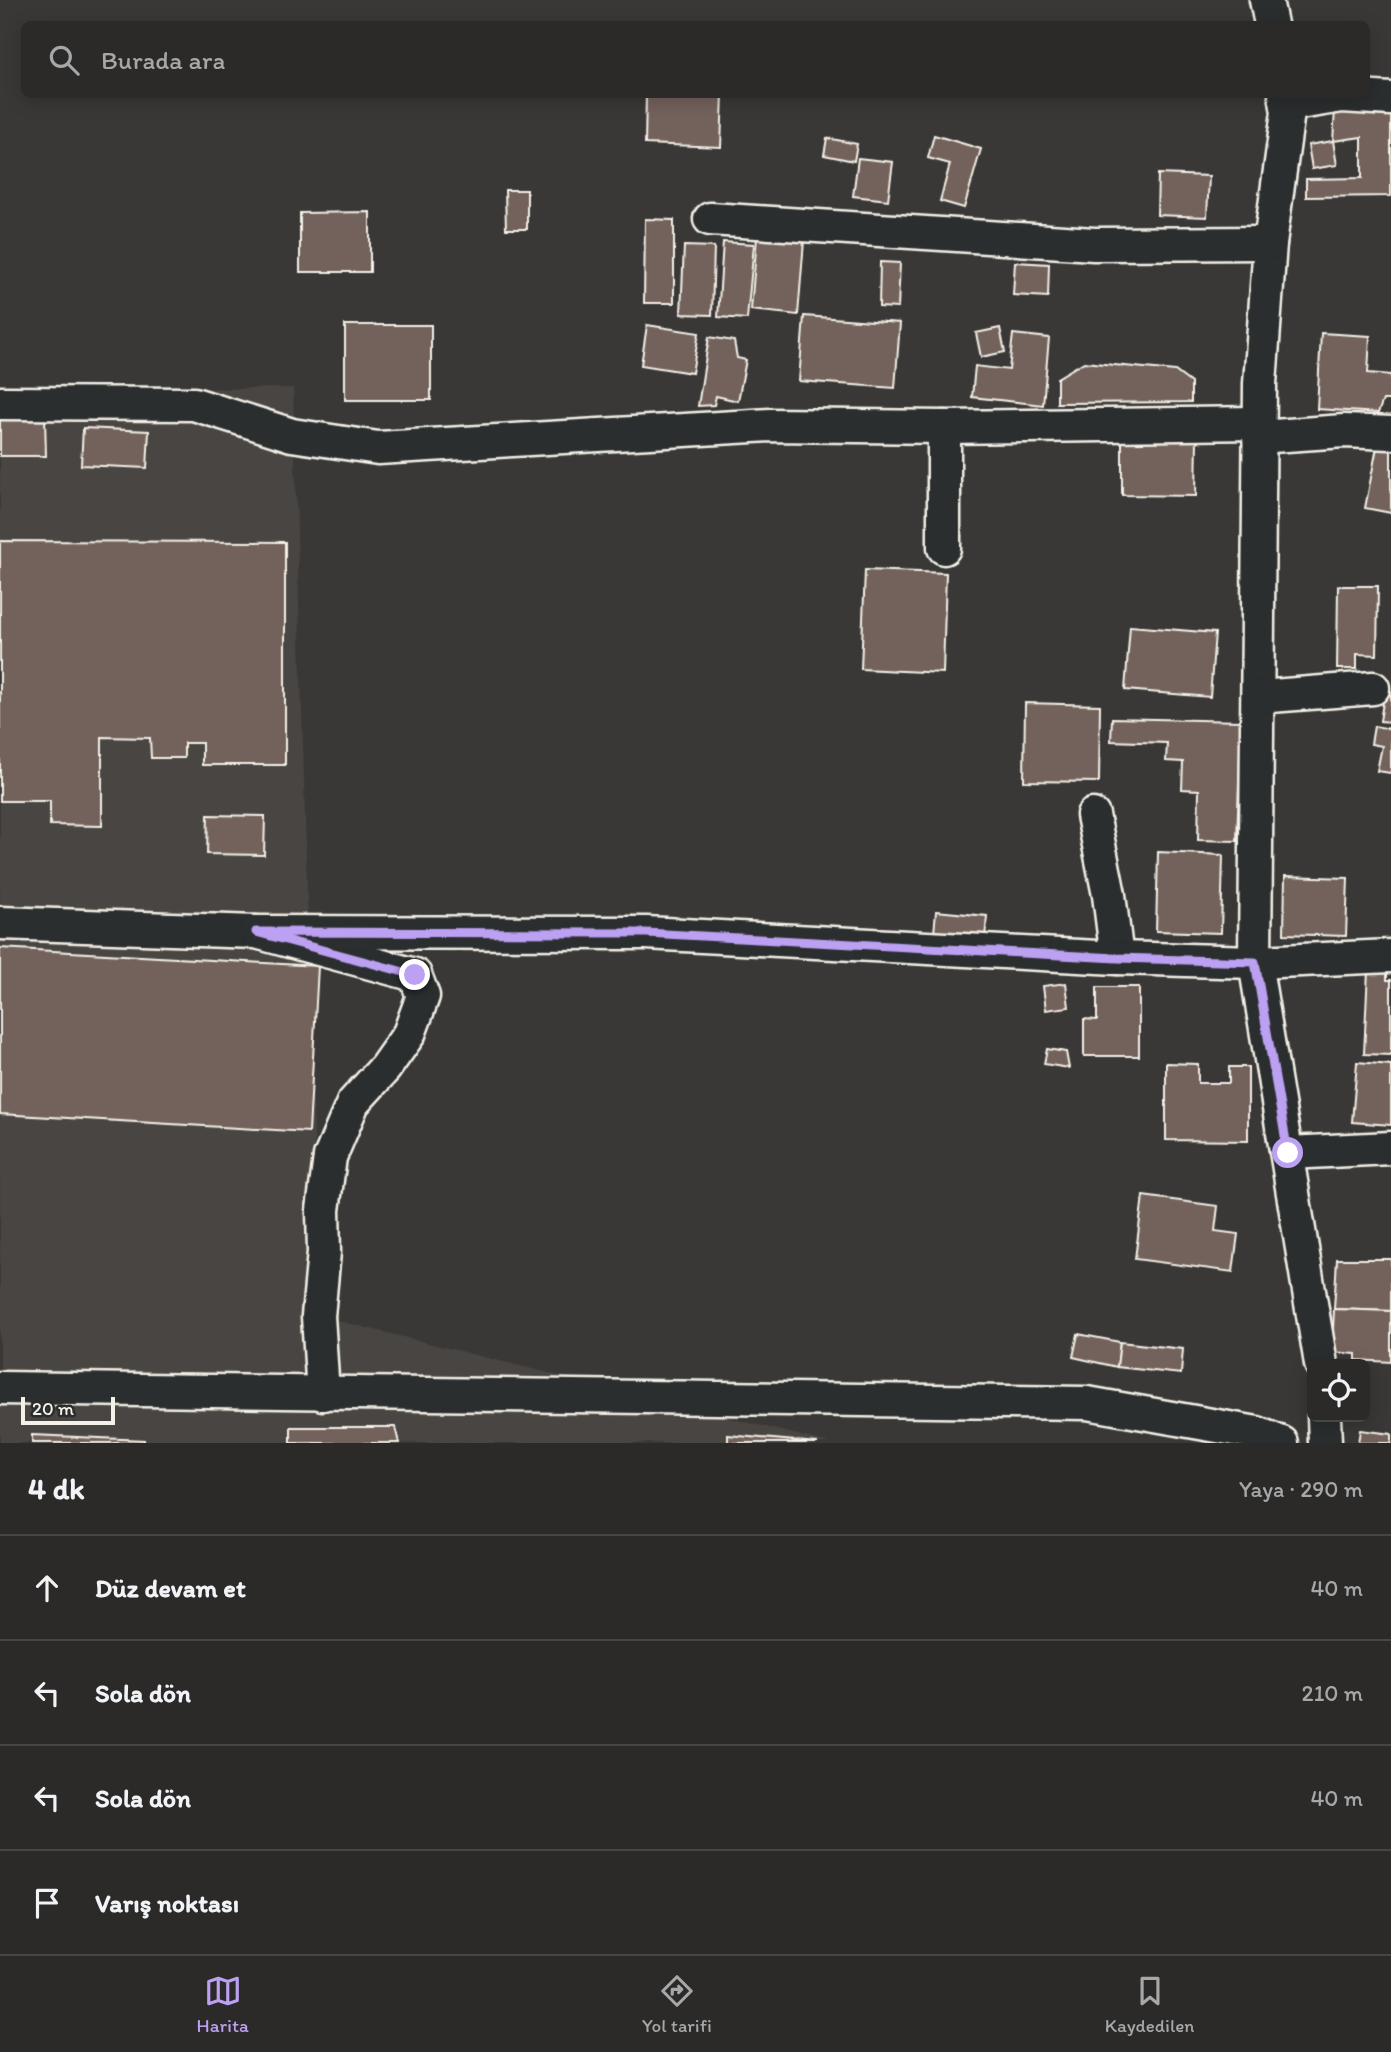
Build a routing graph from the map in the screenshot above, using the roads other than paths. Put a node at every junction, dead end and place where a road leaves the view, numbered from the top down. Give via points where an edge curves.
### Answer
1 (1266, 0) edge
2 (1270, 21) edge
3 (1314, 98) edge
4 (1370, 98) edge
5 (1391, 99) edge
6 (1286, 100) edge
7 (710, 219) dead end
8 (1270, 243) junction
9 (0, 403) edge
10 (944, 427) junction
11 (1259, 430) junction
12 (1391, 432) edge
13 (944, 548) dead end
14 (1373, 688) dead end
15 (1259, 697) junction
16 (1093, 815) dead end
17 (0, 923) edge
18 (256, 932) junction
19 (1391, 956) edge
20 (1117, 958) junction
21 (1255, 962) junction
22 (1391, 1148) edge
23 (1288, 1153) junction
24 (1320, 1359) edge
25 (0, 1388) edge
26 (323, 1394) junction
27 (1324, 1422) edge
28 (1282, 1443) edge
29 (1325, 1443) edge

1 - 2 street
3 - 6 street
4 - 5 street
6 - 8 street
7 - 8 street via 1094,244
8 - 11 street
9 - 10 street via 194,404 292,435 378,448 770,425
10 - 11 street
10 - 13 street
11 - 12 street
11 - 15 street
14 - 15 street
15 - 21 street
16 - 20 street
17 - 18 street
18 - 20 street via 646,933
18 - 26 street via 415,975 423,996 409,1034 353,1102 330,1157 318,1316
19 - 21 street
20 - 21 street
21 - 23 street
22 - 23 street
23 - 24 street
25 - 26 street
26 - 28 street via 1087,1403 1257,1433
27 - 29 street

